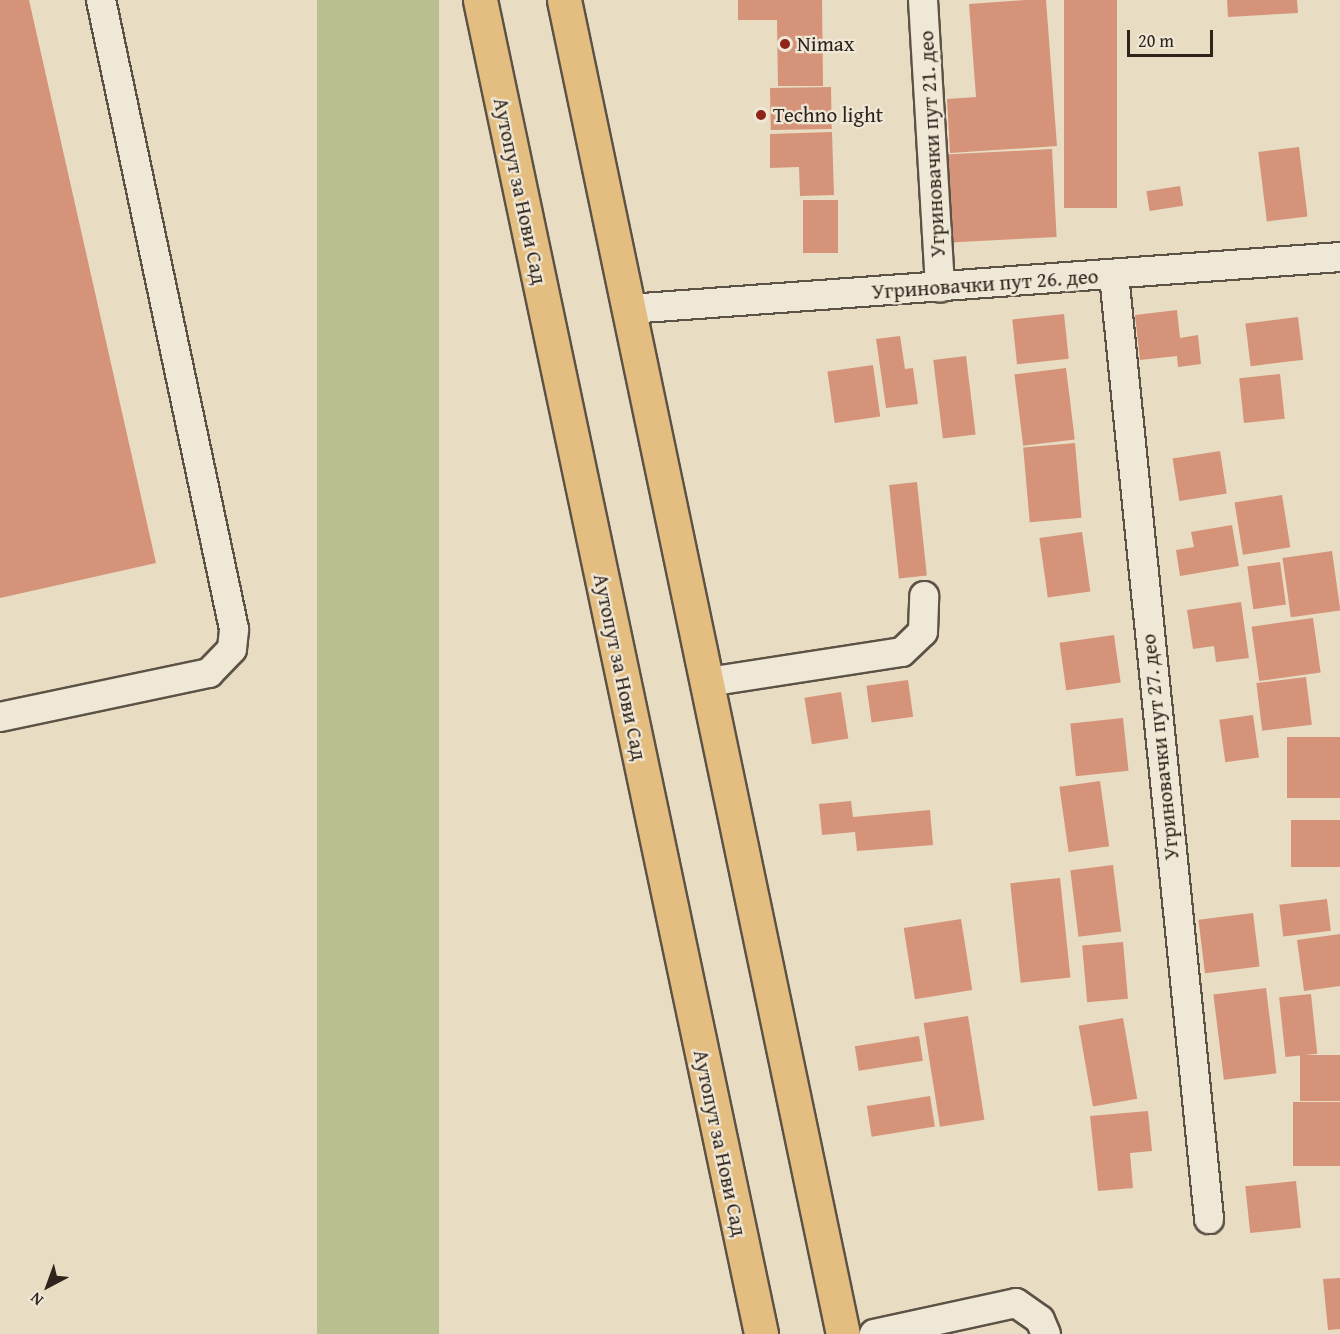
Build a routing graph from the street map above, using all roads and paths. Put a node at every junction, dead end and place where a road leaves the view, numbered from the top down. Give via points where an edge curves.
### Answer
1 (100, 0) edge
2 (480, 0) edge
3 (564, 0) edge
4 (923, 0) edge
5 (1340, 257) edge
6 (1114, 275) junction
7 (940, 287) junction
8 (629, 309) junction
9 (924, 596) dead end
10 (708, 682) junction
11 (0, 717) edge
12 (1209, 1219) dead end
13 (922, 1329) edge
14 (761, 1334) edge
15 (843, 1334) edge
16 (874, 1334) edge
17 (1046, 1334) edge

1 - 11 street via 234,629 232,649 209,673
2 - 14 main road, Аутопут за Нови Сад
3 - 8 main road
4 - 7 street, Угриновачки пут 21. део
5 - 6 street, Угриновачки пут 26. део
6 - 7 street, Угриновачки пут 26. део
6 - 12 street, Угриновачки пут 27. део
7 - 8 street, Угриновачки пут 26. део
8 - 10 main road
9 - 10 street via 923,632 902,652
10 - 15 main road
13 - 16 street
13 - 17 street via 1016,1303 1040,1320

